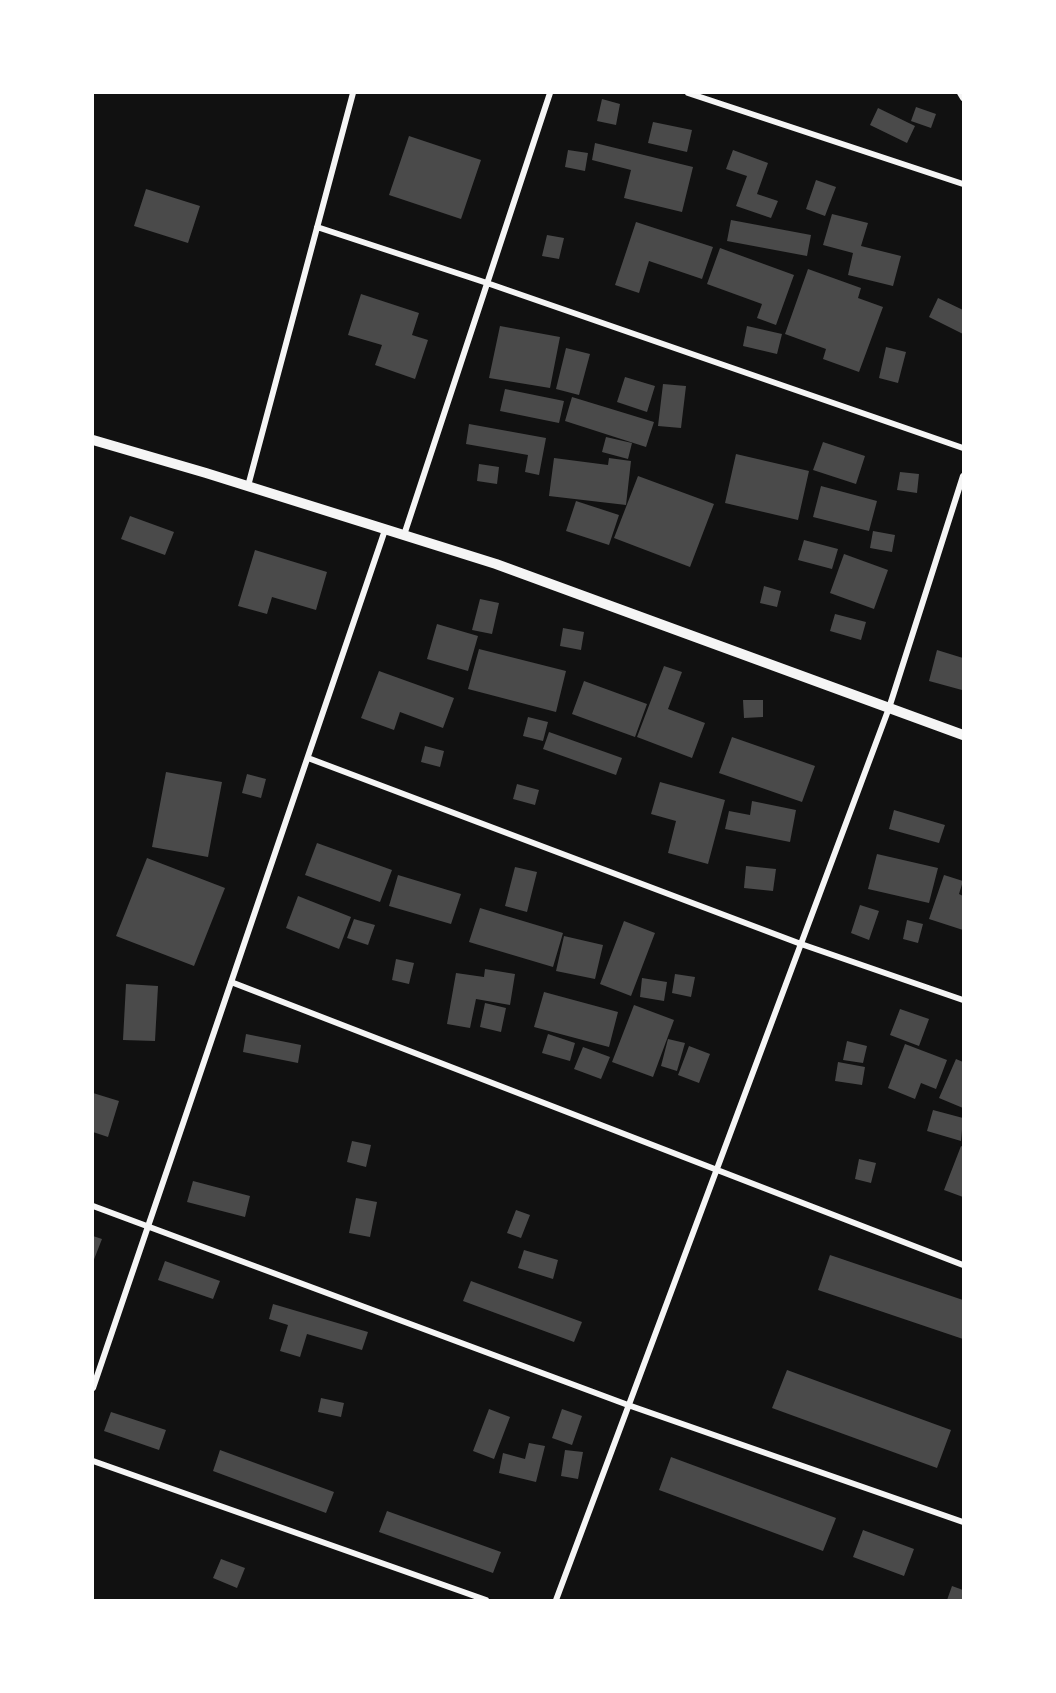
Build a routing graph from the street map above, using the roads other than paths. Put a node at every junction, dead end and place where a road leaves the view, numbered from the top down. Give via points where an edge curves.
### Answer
1 (353, 93) edge
2 (550, 93) edge
3 (688, 93) edge
4 (960, 93) edge
5 (963, 98) edge
6 (963, 184) edge
7 (317, 227) junction
8 (487, 283) junction
9 (93, 440) edge
10 (963, 448) edge
11 (963, 477) edge
12 (248, 486) junction
13 (385, 530) junction
14 (404, 536) junction
15 (889, 708) junction
16 (963, 735) edge
17 (308, 758) junction
18 (801, 944) junction
19 (231, 982) junction
20 (963, 1000) edge
21 (717, 1170) junction
22 (93, 1206) edge
23 (148, 1226) junction
24 (963, 1265) edge
25 (93, 1388) edge
26 (628, 1405) junction
27 (93, 1461) edge
28 (963, 1522) edge
29 (486, 1600) edge
30 (556, 1600) edge

1 - 7 street
2 - 8 street
3 - 6 street
4 - 5 street
7 - 8 street
7 - 12 street
8 - 10 street
8 - 14 street
9 - 12 street
11 - 15 street
12 - 13 street
13 - 14 street
13 - 17 street
14 - 15 street via 496,564
15 - 16 street
15 - 18 street
17 - 18 street
17 - 19 street
18 - 20 street
18 - 21 street
19 - 21 street
19 - 23 street
21 - 24 street
21 - 26 street
22 - 23 street
23 - 25 street
23 - 26 street
26 - 28 street
26 - 30 street
27 - 29 street

